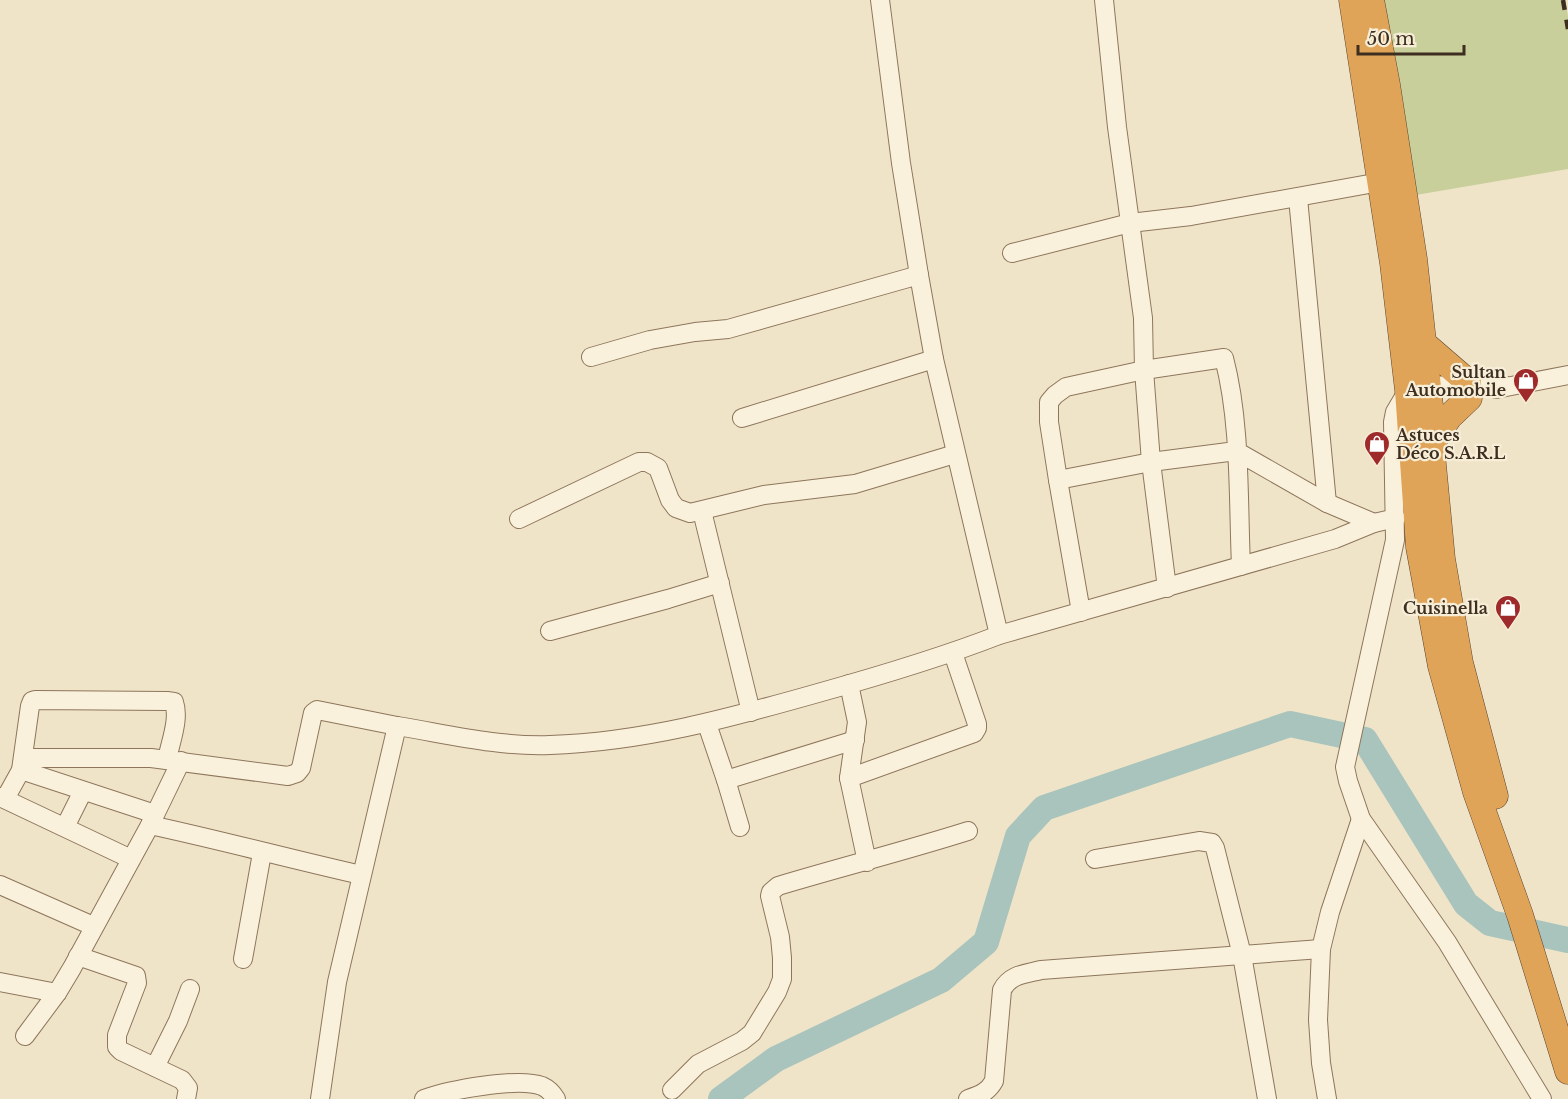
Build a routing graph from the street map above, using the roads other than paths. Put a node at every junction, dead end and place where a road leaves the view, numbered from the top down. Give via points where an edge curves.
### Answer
1 (880, 0) edge
2 (1104, 0) edge
3 (1352, 0) edge
4 (1371, 0) edge
5 (1380, 182) junction
6 (1298, 198) junction
7 (1131, 223) junction
8 (1012, 253) dead end
9 (919, 275) junction
10 (1424, 344) junction
11 (591, 357) dead end
12 (934, 359) junction
13 (1144, 370) junction
14 (1568, 375) edge
15 (1469, 390) junction
16 (1414, 400) junction
17 (742, 418) dead end
18 (1431, 444) junction
19 (1236, 451) junction
20 (955, 454) junction
21 (1151, 462) junction
22 (1059, 480) junction
23 (1328, 503) junction
24 (702, 511) junction
25 (1396, 518) junction
26 (519, 519) dead end
27 (1374, 523) junction
28 (1242, 566) junction
29 (720, 582) junction
30 (1167, 588) junction
31 (1082, 612) junction
32 (550, 631) dead end
33 (999, 635) junction
34 (953, 653) junction
35 (849, 684) junction
36 (751, 712) junction
37 (707, 724) junction
38 (397, 726) junction
39 (855, 740) junction
40 (174, 760) junction
41 (22, 764) junction
42 (849, 778) junction
43 (726, 780) junction
44 (84, 791) junction
45 (3, 798) edge
46 (152, 819) junction
47 (1361, 819) junction
48 (65, 827) junction
49 (740, 827) dead end
50 (968, 831) dead end
51 (262, 853) junction
52 (131, 859) junction
53 (1095, 859) dead end
54 (867, 862) junction
55 (361, 875) junction
56 (0, 885) edge
57 (1531, 921) junction
58 (93, 926) junction
59 (1321, 949) junction
60 (1242, 955) junction
61 (78, 956) junction
62 (243, 959) dead end
63 (0, 982) edge
64 (190, 989) dead end
65 (57, 993) junction
66 (1568, 1011) edge
67 (25, 1036) dead end
68 (155, 1067) junction
69 (1568, 1071) edge
70 (672, 1090) dead end
71 (186, 1099) edge
72 (320, 1099) edge
73 (424, 1099) edge
74 (556, 1099) edge
75 (968, 1099) edge
76 (1268, 1099) edge
77 (1327, 1099) edge
78 (1542, 1099) edge

1 - 9 street
2 - 7 street
3 - 5 highway
4 - 10 highway via 1414,259
5 - 6 street
5 - 16 highway
6 - 7 street
6 - 23 street
7 - 8 street
7 - 13 street via 1143,318
9 - 11 street via 728,329 650,340
9 - 12 street
10 - 15 highway
10 - 16 highway
12 - 17 street
12 - 20 street
13 - 19 street via 1224,358 1231,383
13 - 21 street
13 - 22 street via 1066,387 1054,395 1049,402 1049,422
14 - 15 street
15 - 16 street
15 - 18 highway
16 - 18 highway
16 - 25 street via 1393,422
16 - 57 highway via 1419,547 1440,666 1476,792
18 - 57 highway via 1442,559 1460,663
19 - 21 street
19 - 23 street
19 - 28 street
20 - 24 street via 855,484 764,495
20 - 33 street
21 - 22 street
21 - 30 street
22 - 31 street
23 - 27 street
24 - 26 street via 690,513 676,508 658,468 639,462
24 - 29 street
25 - 27 street
25 - 47 street via 1395,540 1345,766
27 - 28 street via 1335,539
28 - 30 street
29 - 32 street
29 - 36 street
30 - 31 street
31 - 33 street
33 - 34 street
34 - 35 street
34 - 42 street via 977,724 974,733
35 - 36 street
35 - 39 street via 857,723
36 - 37 street
37 - 38 street via 631,738 549,745 497,743
37 - 43 street
38 - 40 street via 317,710 313,713 301,768 288,776
38 - 55 street
39 - 42 street
39 - 43 street
40 - 41 street
40 - 41 street via 174,702 45,699 32,701
40 - 46 street
41 - 44 street
41 - 45 street
42 - 54 street
43 - 49 street
44 - 46 street
44 - 48 street
45 - 48 street
46 - 51 street
46 - 52 street
47 - 59 street
47 - 78 street via 1447,942
48 - 52 street
50 - 54 street
51 - 55 street
51 - 62 street
52 - 58 street
53 - 60 street via 1199,841 1212,843
54 - 70 street via 774,889 770,901 782,958 782,979 777,992 752,1033 698,1064
55 - 72 street via 337,982
56 - 58 street
57 - 66 highway
57 - 69 highway via 1536,968
58 - 61 street
59 - 60 street
59 - 77 street via 1318,1020
60 - 75 street via 1041,970 1013,977 1002,990 994,1081 990,1089
60 - 76 street
61 - 65 street
61 - 68 street via 136,976 117,1047
63 - 65 street
64 - 68 street
65 - 67 street
68 - 71 street via 186,1084
73 - 74 street via 490,1085 523,1084 543,1087

